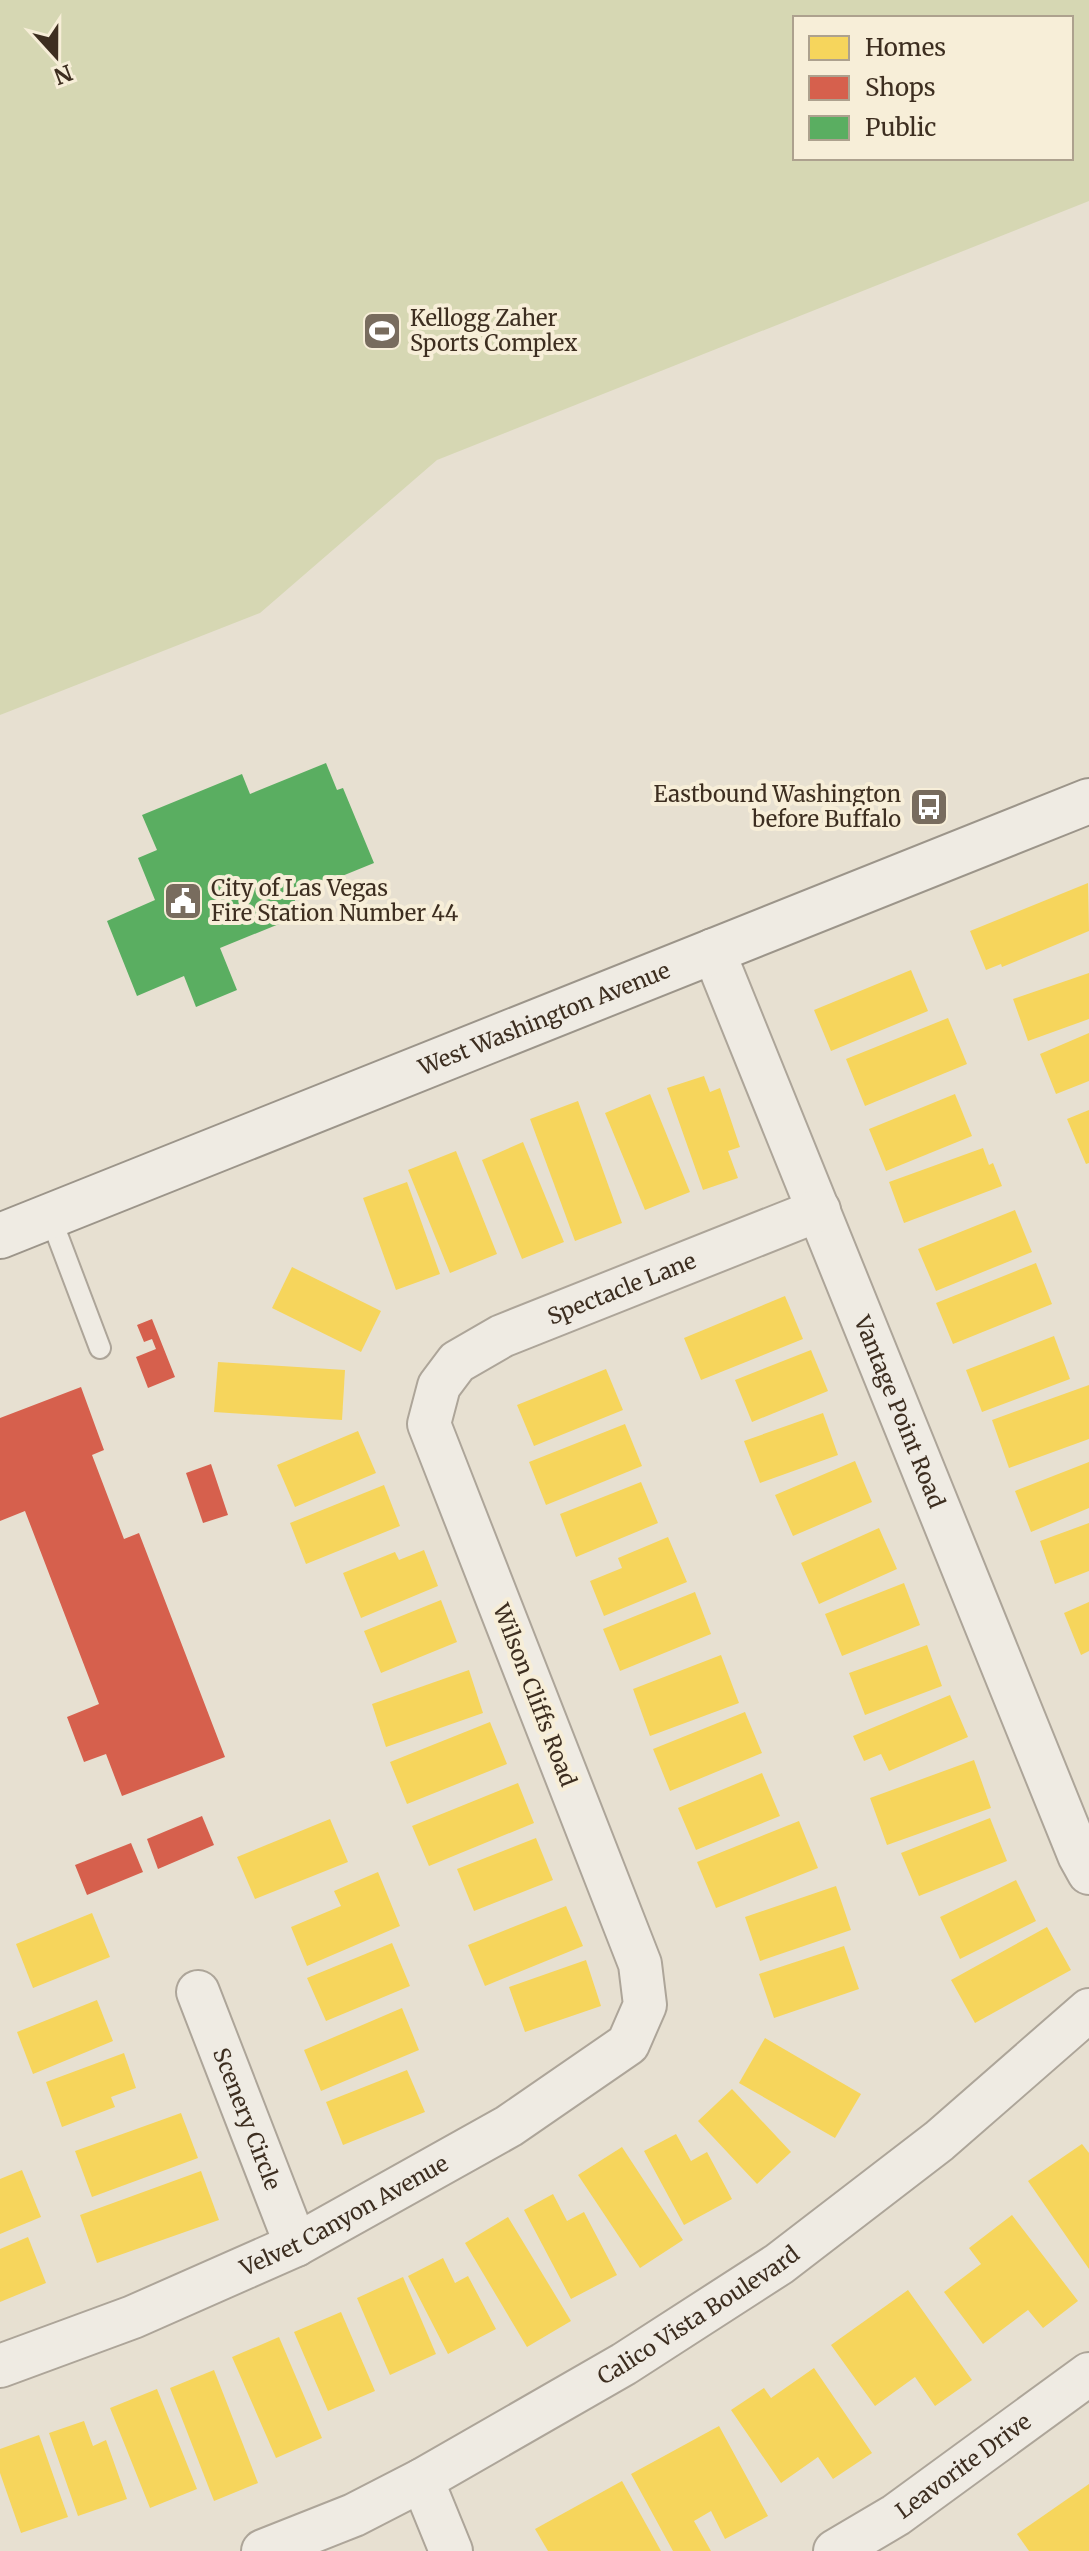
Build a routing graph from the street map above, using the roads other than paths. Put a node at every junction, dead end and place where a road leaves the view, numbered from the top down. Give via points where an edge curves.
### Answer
1 (1089, 801) edge
2 (713, 950) junction
3 (819, 1210) junction
4 (50, 1216) junction
5 (0, 1236) edge
6 (100, 1348) dead end
7 (439, 1386) joint
8 (1089, 1873) edge
9 (198, 1992) dead end
10 (645, 2005) joint
11 (1089, 2010) edge
12 (296, 2245) junction
13 (0, 2366) edge
14 (1089, 2374) edge
15 (422, 2480) junction
16 (263, 2551) edge
17 (451, 2551) edge
18 (835, 2551) edge

1 - 2 main road, West Washington Avenue
2 - 3 street, Vantage Point Road
2 - 4 main road, West Washington Avenue
3 - 7 street, Spectacle Lane via 502,1336 457,1362
3 - 8 street, Vantage Point Road
4 - 5 main road, West Washington Avenue
4 - 6 lane
7 - 10 street, Wilson Cliffs Road via 429,1424 640,1964
9 - 12 street, Scenery Circle
10 - 12 street, Velvet Canyon Avenue via 628,2044 523,2117
11 - 15 street, Calico Vista Boulevard via 939,2141 779,2264 624,2364
12 - 13 street, Velvet Canyon Avenue via 133,2317
14 - 18 street, Leavorite Drive via 896,2515
15 - 16 street, Calico Vista Boulevard via 354,2515
15 - 17 street

